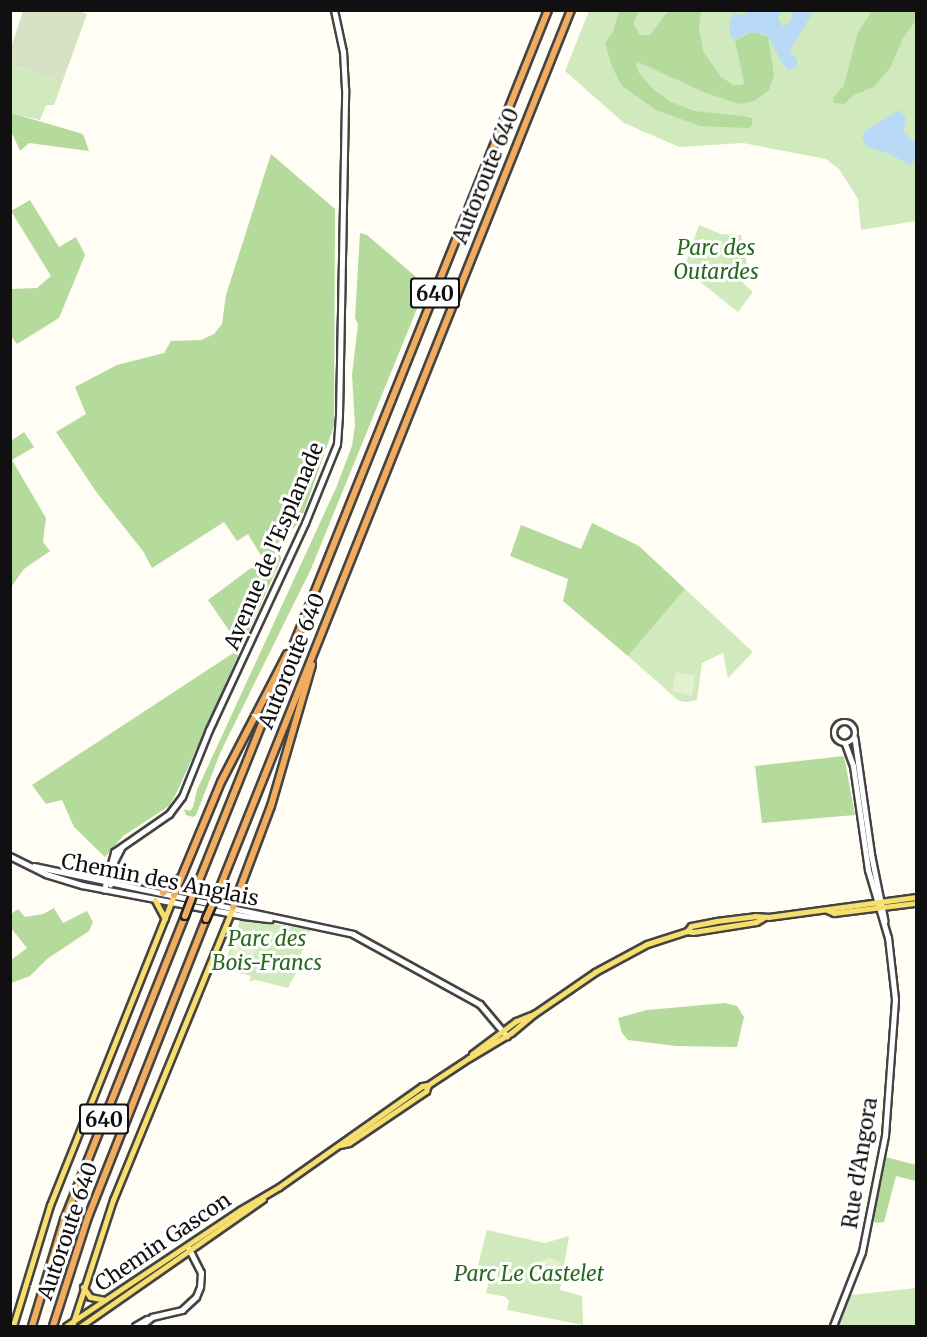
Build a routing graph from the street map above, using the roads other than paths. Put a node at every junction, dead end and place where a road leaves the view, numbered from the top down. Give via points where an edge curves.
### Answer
1 (334, 10) edge
2 (548, 10) edge
3 (571, 10) edge
4 (300, 630) junction
5 (323, 630) junction
6 (855, 738) junction
7 (845, 744) junction
8 (10, 856) edge
9 (34, 866) junction
10 (182, 876) junction
11 (108, 883) junction
12 (106, 890) junction
13 (163, 892) junction
14 (174, 895) junction
15 (916, 897) edge
16 (155, 900) junction
17 (171, 903) junction
18 (916, 903) edge
19 (880, 904) junction
20 (231, 910) junction
21 (165, 920) junction
22 (534, 1014) junction
23 (503, 1030) junction
24 (507, 1036) junction
25 (469, 1058) junction
26 (188, 1249) junction
27 (83, 1287) junction
28 (105, 1300) junction
29 (152, 1317) junction
30 (72, 1324) edge
31 (13, 1326) edge
32 (32, 1326) edge
33 (53, 1326) edge
34 (66, 1326) edge
35 (81, 1326) edge
36 (135, 1326) edge
37 (141, 1326) edge
38 (833, 1326) edge

1 - 11 street, Avenue de l'Esplanade via 343,52 345,89 337,440 306,523 180,800 169,814 112,854
2 - 4 highway, Autoroute 640 / 640
3 - 5 highway, Autoroute 640 / 640
4 - 10 highway via 225,773
4 - 32 highway, Autoroute 640 / 640, bridge via 74,1193
5 - 20 highway via 271,806
5 - 33 highway, Autoroute 640 / 640, bridge via 88,1217
6 - 7 street
6 - 7 street via 853,724 839,723 834,736
6 - 19 street, Rue d'Angora
7 - 19 street, Rue d'Angora via 853,765 866,858
8 - 9 street, Chemin des Anglais
9 - 11 street, Chemin des Anglais
9 - 12 street, Chemin des Anglais via 55,877
10 - 13 highway
10 - 14 highway
11 - 12 street, Avenue de l'Esplanade
11 - 13 street, Chemin des Anglais
12 - 16 street, Chemin des Anglais
13 - 14 street, Chemin des Anglais
14 - 17 main road
14 - 20 street, Chemin des Anglais
15 - 19 main road, Chemin Gascon
16 - 17 street, Chemin des Anglais
16 - 21 main road
17 - 20 street, Chemin des Anglais
17 - 21 main road
18 - 19 main road, Chemin Gascon
19 - 22 main road, Chemin Gascon via 687,931 618,959
19 - 38 street, Rue d'Angora via 895,999 887,1127 862,1252
20 - 23 street, Chemin des Anglais via 360,937 480,1004
20 - 27 main road via 113,1200
21 - 31 main road via 50,1205
22 - 23 main road, Chemin Gascon
22 - 24 main road, Chemin Gascon
23 - 24 street, Chemin des Anglais
23 - 25 main road, Chemin Gascon
24 - 25 main road, Chemin Gascon
25 - 26 main road, Chemin Gascon via 426,1091
26 - 28 main road, Chemin Gascon
26 - 29 street via 201,1273 196,1298 182,1310
26 - 35 main road, Chemin Gascon
27 - 28 main road via 90,1297
27 - 30 main road
28 - 30 main road, Chemin Gascon
29 - 36 street
29 - 37 street
30 - 34 main road, Chemin Gascon

